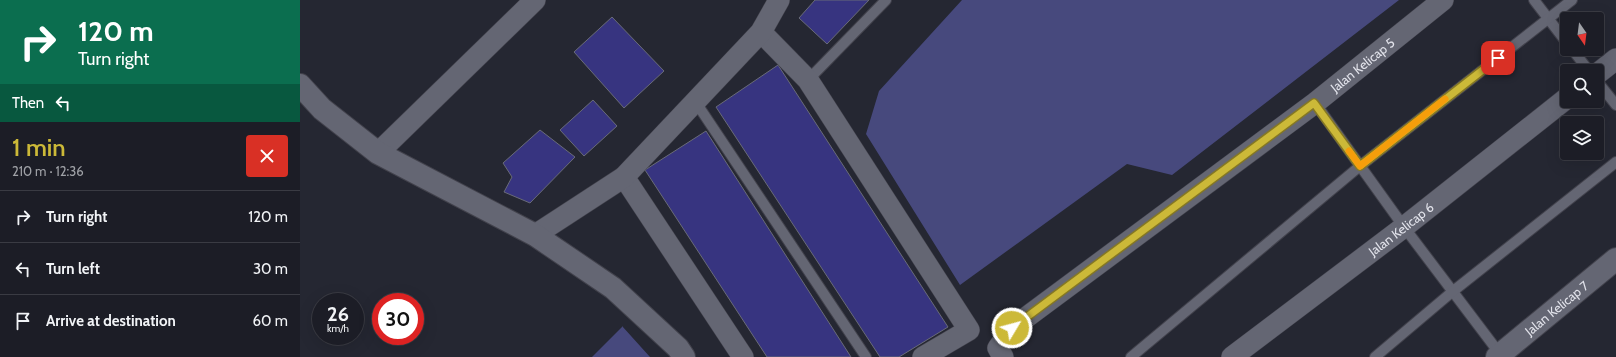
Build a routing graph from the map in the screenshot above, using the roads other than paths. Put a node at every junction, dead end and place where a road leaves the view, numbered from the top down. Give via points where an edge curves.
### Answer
1 (536, 0) edge
2 (779, 0) edge
3 (886, 0) edge
4 (1443, 0) edge
5 (1534, 0) edge
6 (1572, 0) edge
7 (1548, 19) junction
8 (761, 32) junction
9 (1560, 34) edge
10 (1577, 56) edge
11 (1616, 60) edge
12 (1584, 64) edge
13 (1604, 69) edge
14 (808, 80) junction
15 (300, 85) edge
16 (1604, 89) edge
17 (695, 101) junction
18 (1314, 103) junction
19 (1560, 104) edge
20 (1616, 104) edge
21 (378, 153) junction
22 (1616, 162) edge
23 (1360, 166) junction
24 (624, 177) junction
25 (1404, 227) junction
26 (535, 235) junction
27 (1616, 259) edge
28 (1452, 292) junction
29 (1000, 352) edge
30 (1498, 356) edge
31 (684, 357) edge
32 (743, 357) edge
33 (866, 357) edge
34 (923, 357) edge
35 (1131, 357) edge
36 (1232, 357) edge
37 (1375, 357) edge

1 - 21 street
2 - 8 street
3 - 14 lane
4 - 18 street, Jalan Kelicap 5
5 - 7 lane
6 - 7 lane
7 - 9 lane
7 - 23 lane
8 - 14 street
8 - 17 street
10 - 12 lane
11 - 13 street
14 - 34 street via 969,330
15 - 21 street via 322,109
16 - 20 lane
17 - 24 street
17 - 33 lane
18 - 23 lane
18 - 29 street, Jalan Kelicap 5 via 1012,328
19 - 25 street, Jalan Kelicap 6
21 - 26 street
22 - 28 lane
23 - 25 lane
23 - 35 lane
24 - 26 street
24 - 32 street
25 - 28 lane
25 - 36 street, Jalan Kelicap 6
26 - 31 street via 613,288 678,348
27 - 30 street, Jalan Kelicap 7
28 - 30 lane
28 - 37 lane

